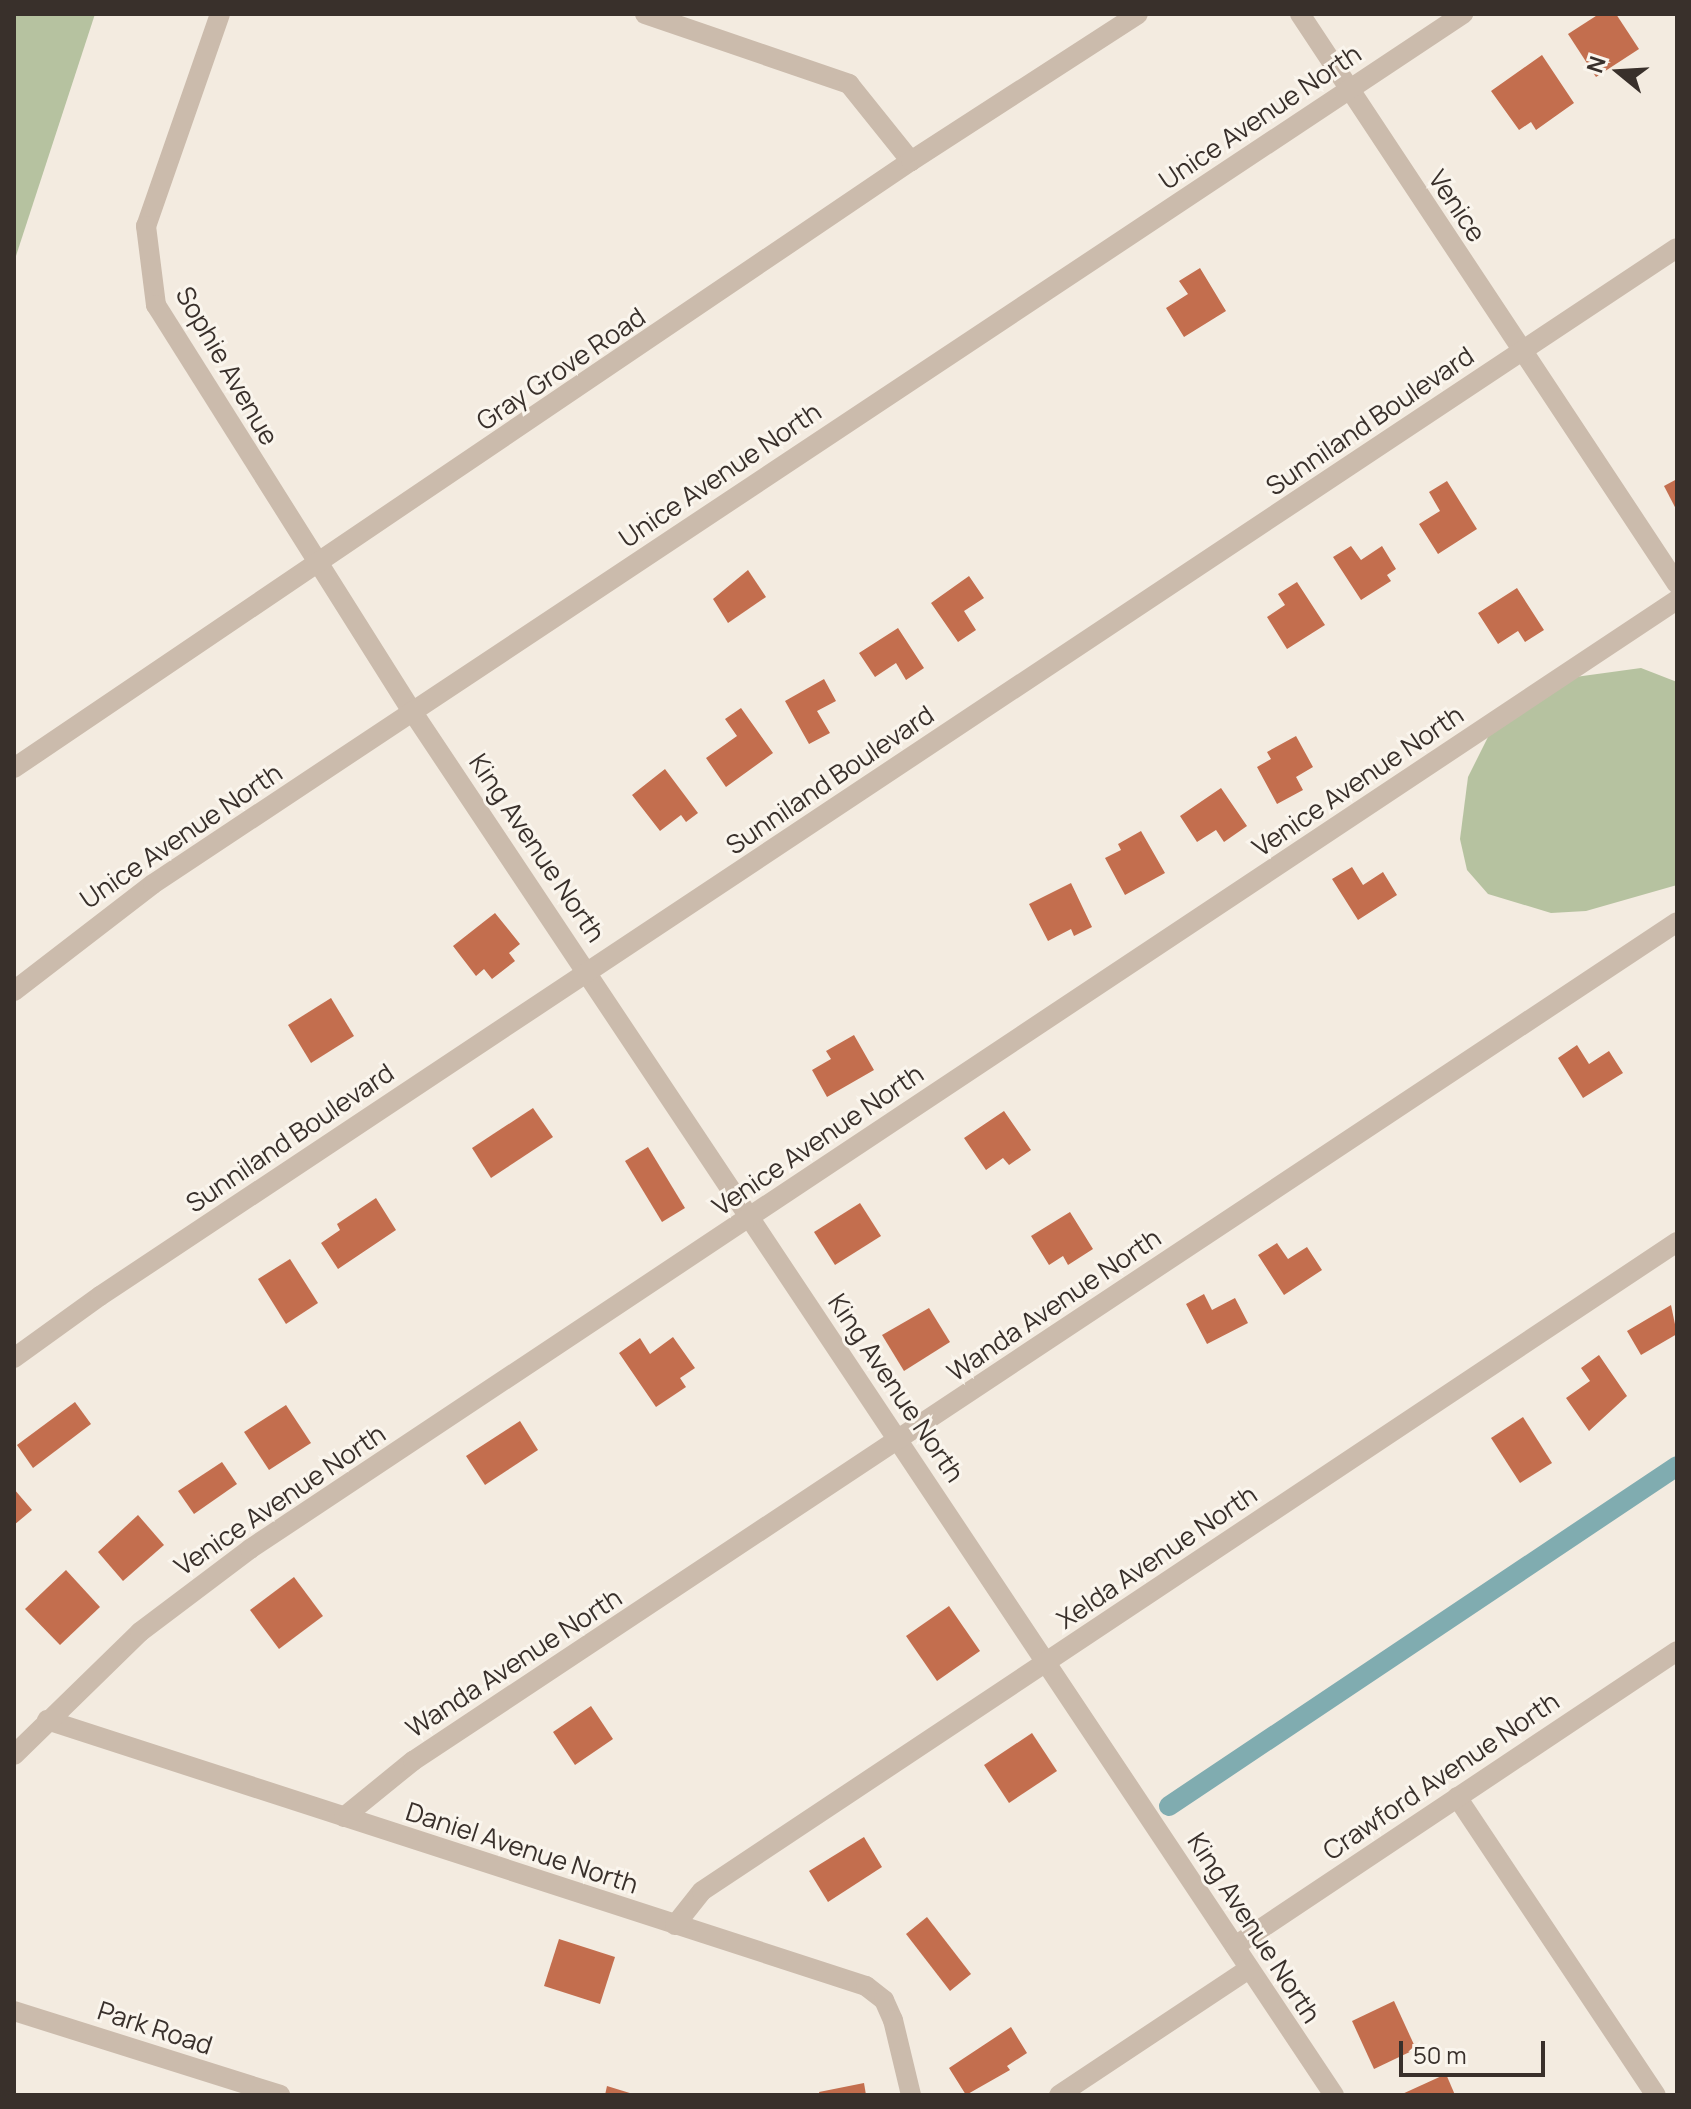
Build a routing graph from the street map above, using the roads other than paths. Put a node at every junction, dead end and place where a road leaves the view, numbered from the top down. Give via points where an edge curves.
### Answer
1 (220, 14) edge
2 (645, 14) edge
3 (1138, 14) edge
4 (1300, 14) edge
5 (1463, 14) edge
6 (1347, 90) junction
7 (911, 161) junction
8 (1677, 248) edge
9 (1523, 351) junction
10 (319, 566) junction
11 (1677, 584) edge
12 (1677, 600) edge
13 (412, 711) junction
14 (14, 768) edge
15 (1677, 922) edge
16 (589, 972) junction
17 (14, 991) edge
18 (750, 1217) junction
19 (1677, 1242) edge
20 (14, 1358) edge
21 (900, 1440) junction
22 (1677, 1651) edge
23 (1047, 1662) junction
24 (47, 1720) junction
25 (14, 1755) edge
26 (1457, 1797) junction
27 (344, 1817) junction
28 (675, 1925) junction
29 (1235, 1946) junction
30 (1249, 1969) junction
31 (14, 2011) edge
32 (280, 2095) edge
33 (911, 2095) edge
34 (1059, 2095) edge
35 (1334, 2095) edge
36 (1656, 2095) edge

1 - 10 street, Sophie Avenue via 146,226 156,305
2 - 7 street via 849,84
3 - 7 street, Gray Grove Road
4 - 6 street, Venice
5 - 6 street, Unice Avenue North
6 - 9 street, Venice
6 - 13 street, Unice Avenue North
7 - 10 street, Gray Grove Road
8 - 9 street, Sunniland Boulevard
9 - 11 street, Venice
9 - 16 street, Sunniland Boulevard
10 - 13 street, Sophie Avenue
10 - 14 street, Gray Grove Road
12 - 18 street, Venice Avenue North
13 - 16 street, King Avenue North
13 - 17 street, Unice Avenue North via 153,884
15 - 21 street, Wanda Avenue North
16 - 18 street, King Avenue North
16 - 20 street, Sunniland Boulevard
18 - 21 street, King Avenue North
18 - 24 street, Venice Avenue North via 201,1584 140,1632
19 - 23 street, Xelda Avenue North
21 - 23 street, King Avenue North
21 - 27 street, Wanda Avenue North via 413,1761
22 - 26 street, Crawford Avenue North
23 - 28 street, Xelda Avenue North via 702,1891
23 - 29 street, King Avenue North
24 - 25 street, Venice Avenue North
24 - 27 street, Daniel Avenue North
26 - 29 street, Crawford Avenue North
26 - 36 street
27 - 28 street, Daniel Avenue North
28 - 33 street, Daniel Avenue North via 866,1986 884,2000 893,2020
29 - 30 street, King Avenue North
30 - 34 street
30 - 35 street, King Avenue North
31 - 32 street, Park Road

